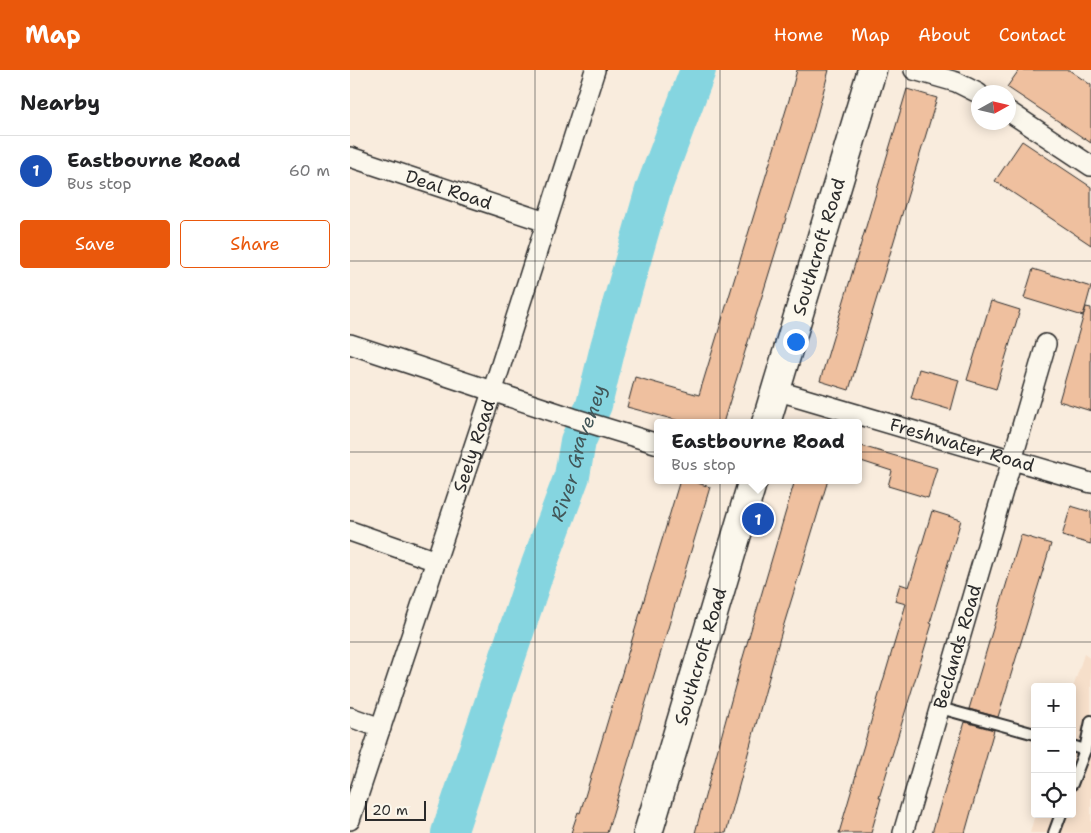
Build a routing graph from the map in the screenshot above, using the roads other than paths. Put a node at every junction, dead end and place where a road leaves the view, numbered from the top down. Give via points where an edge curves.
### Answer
1 (595, 70) edge
2 (872, 70) edge
3 (914, 70) edge
4 (971, 89) edge
5 (1016, 116) edge
6 (350, 157) edge
7 (1091, 166) edge
8 (546, 222) junction
9 (350, 344) edge
10 (1046, 344) dead end
11 (492, 390) junction
12 (775, 390) junction
13 (767, 419) edge
14 (654, 443) edge
15 (1012, 460) junction
16 (1091, 483) edge
17 (752, 484) edge
18 (350, 531) edge
19 (436, 560) junction
20 (940, 708) junction
21 (350, 717) edge
22 (1091, 721) edge
23 (381, 728) junction
24 (1031, 733) edge
25 (1076, 747) edge
26 (1085, 750) junction
27 (1076, 774) edge
28 (1060, 818) edge
29 (350, 820) edge
30 (648, 833) edge
31 (903, 833) edge
32 (1054, 833) edge

1 - 8 street, Seely Road
2 - 12 street, Southcroft Road
3 - 4 street
5 - 7 street
6 - 8 street, Deal Road
8 - 11 street, Seely Road
9 - 11 street
10 - 15 street, Beclands Road
11 - 14 street
11 - 19 street, Seely Road
12 - 13 street, Southcroft Road
12 - 15 street, Freshwater Road
15 - 16 street, Freshwater Road
15 - 20 street, Beclands Road
17 - 30 street, Southcroft Road
18 - 19 street
19 - 23 street, Seely Road
20 - 24 lane
20 - 31 street, Beclands Road
21 - 23 street
22 - 26 lane
23 - 29 street, Seely Road
25 - 26 lane
26 - 27 lane
28 - 32 lane

